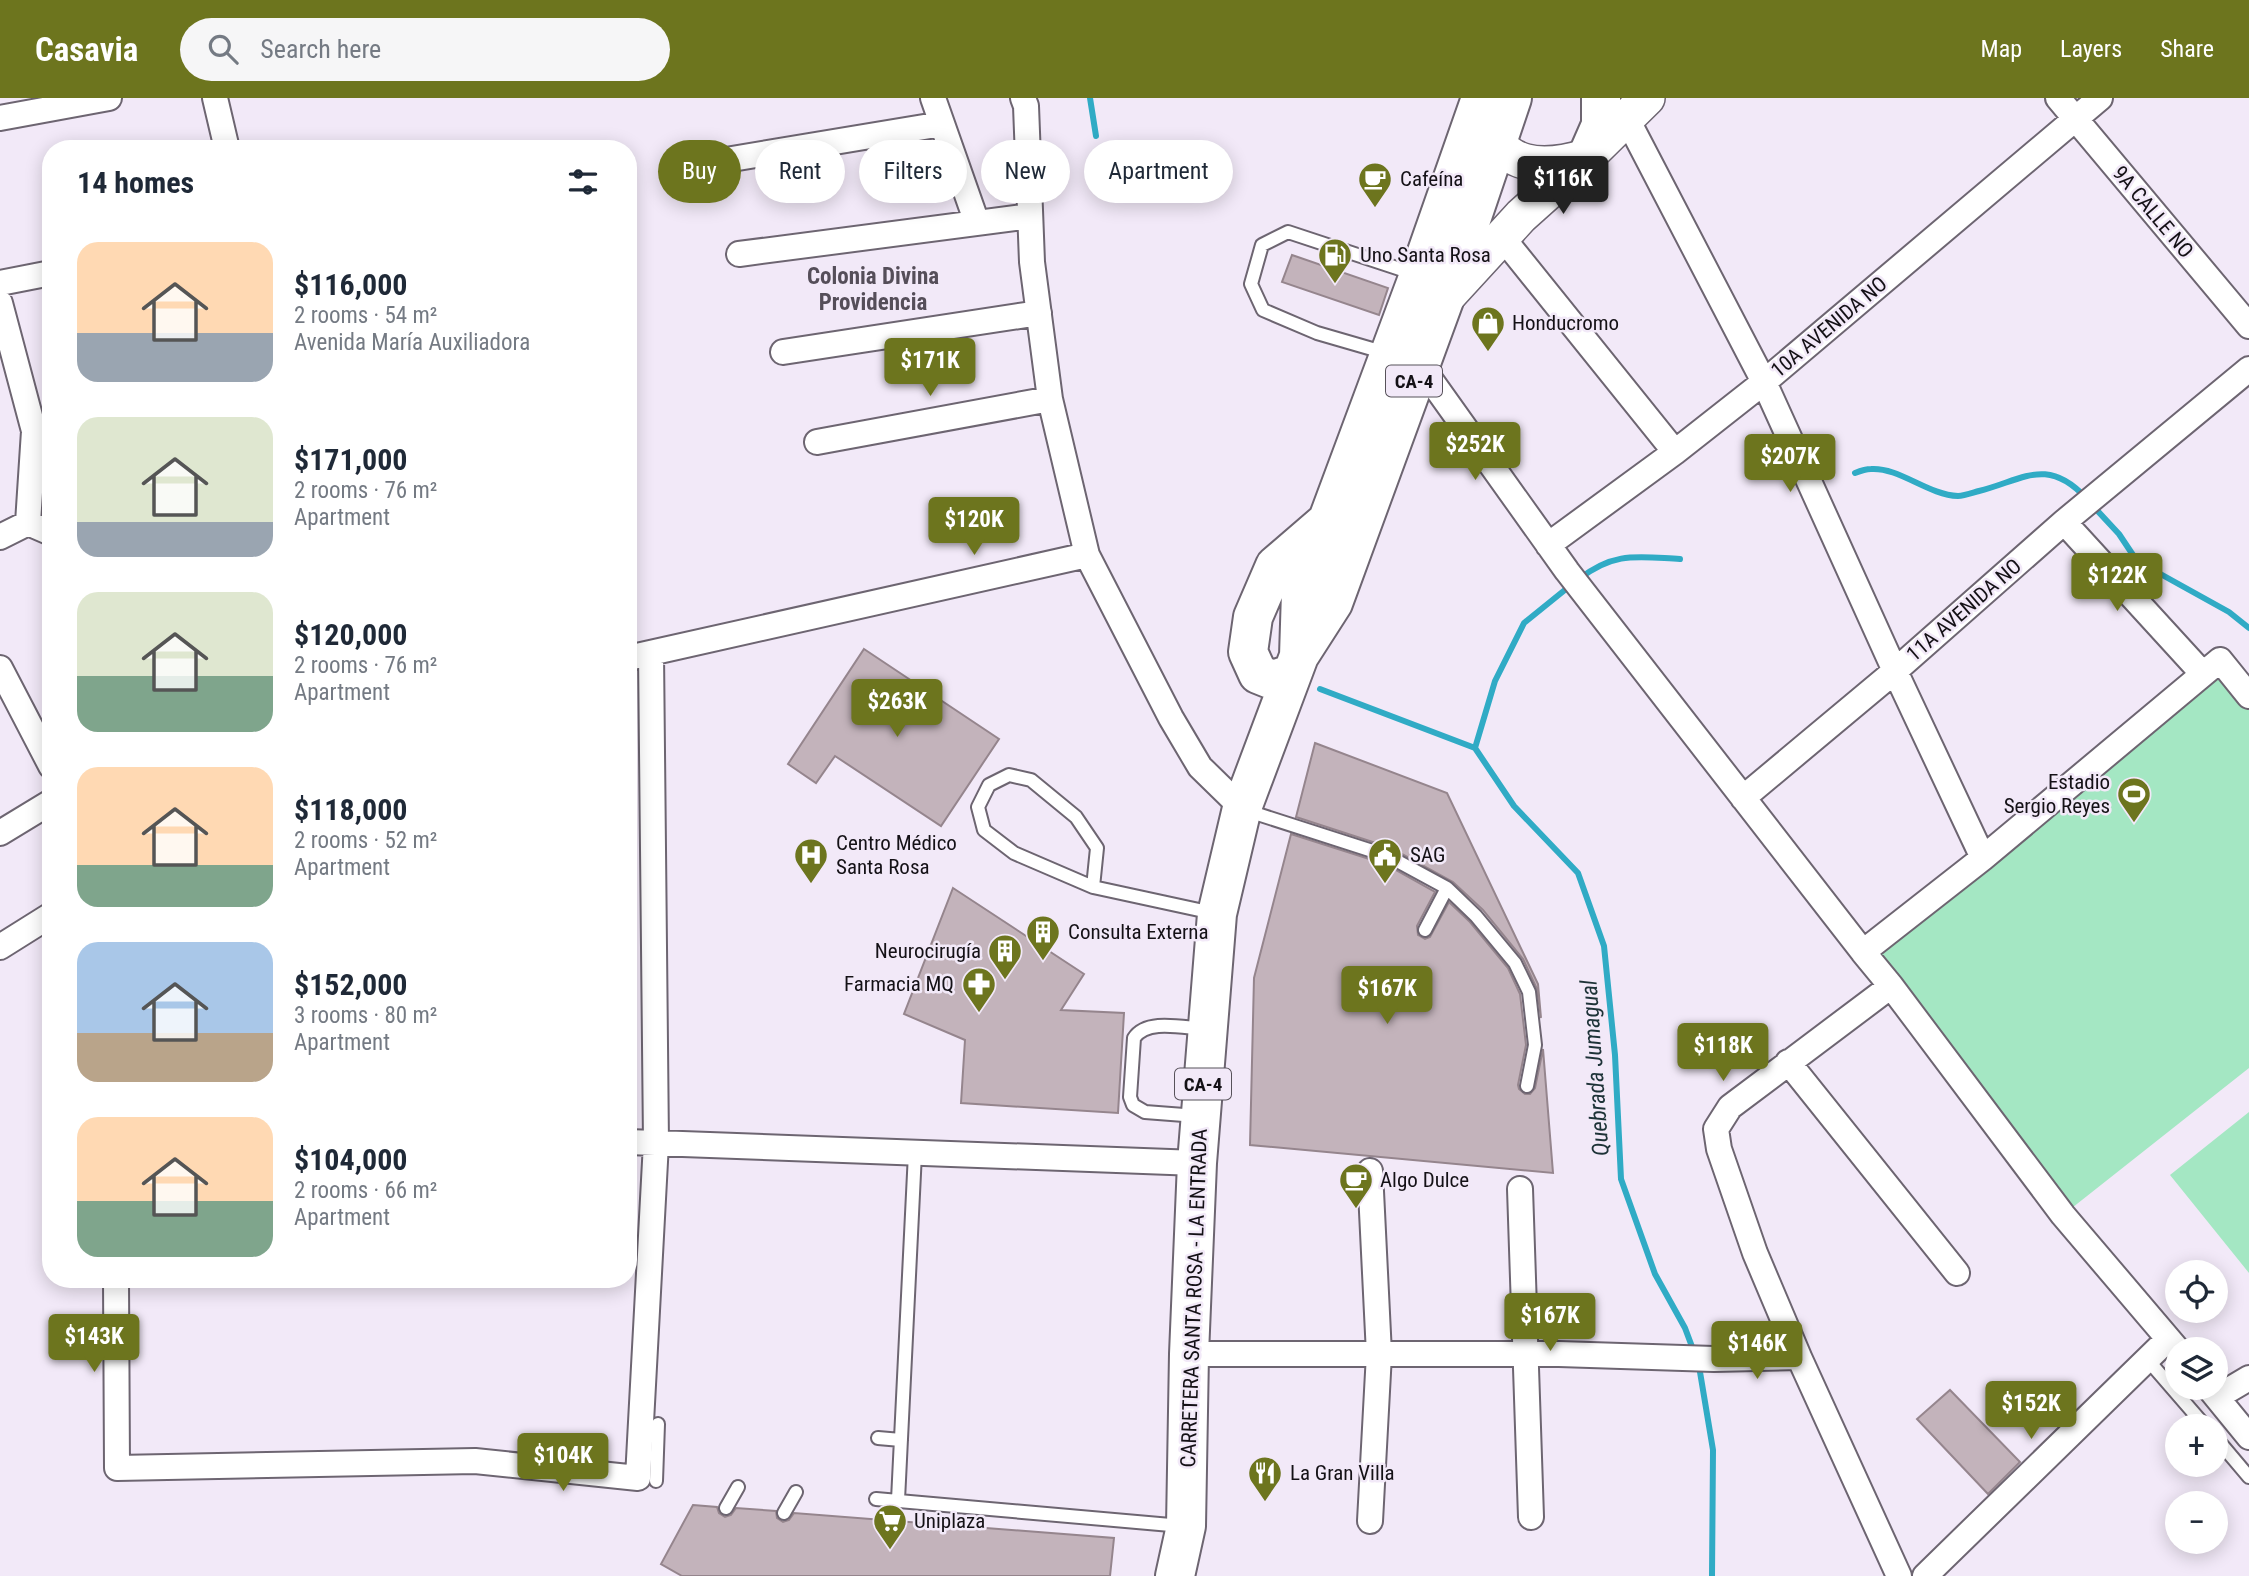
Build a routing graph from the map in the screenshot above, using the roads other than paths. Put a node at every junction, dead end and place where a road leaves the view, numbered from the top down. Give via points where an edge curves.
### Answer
1 (109, 98) edge
2 (215, 98) edge
3 (933, 98) edge
4 (1023, 98) edge
5 (2058, 98) edge
6 (2101, 98) edge
7 (1491, 99) edge
8 (1625, 104) edge
9 (0, 118) edge
10 (2076, 119) junction
11 (942, 124) junction
12 (225, 140) edge
13 (1497, 144) junction
14 (741, 157) edge
15 (1587, 157) junction
16 (1030, 216) junction
17 (977, 223) junction
18 (1502, 237) junction
19 (738, 254) dead end
20 (42, 275) edge
21 (0, 283) edge
22 (1432, 288) junction
23 (0, 303) edge
24 (1039, 313) junction
25 (2249, 326) edge
26 (783, 352) dead end
27 (1405, 360) junction
28 (2249, 369) edge
29 (1764, 382) junction
30 (1050, 399) junction
31 (42, 430) edge
32 (817, 442) dead end
33 (1675, 452) junction
34 (2071, 516) junction
35 (1328, 521) junction
36 (28, 523) junction
37 (42, 529) edge
38 (0, 537) edge
39 (1548, 545) junction
40 (1087, 555) junction
41 (639, 656) edge
42 (1295, 665) junction
43 (0, 668) edge
44 (1895, 671) junction
45 (2203, 674) junction
46 (2249, 696) edge
47 (42, 749) edge
48 (1743, 798) junction
49 (42, 807) edge
50 (1242, 808) junction
51 (0, 833) edge
52 (1983, 858) junction
53 (1093, 887) junction
54 (1447, 888) junction
55 (1217, 914) junction
56 (42, 921) edge
57 (1424, 930) dead end
58 (0, 947) edge
59 (1863, 952) junction
60 (1891, 986) junction
61 (1208, 1029) junction
62 (1788, 1062) junction
63 (1527, 1086) dead end
64 (1201, 1116) junction
65 (637, 1142) edge
66 (656, 1143) junction
67 (915, 1153) junction
68 (1197, 1163) junction
69 (1370, 1171) dead end
70 (1520, 1189) dead end
71 (1957, 1273) dead end
72 (116, 1288) edge
73 (2167, 1337) edge
74 (2165, 1349) edge
75 (1189, 1354) junction
76 (1379, 1354) junction
77 (1527, 1355) junction
78 (1799, 1357) junction
79 (2147, 1359) junction
80 (2249, 1378) edge
81 (2228, 1386) edge
82 (2219, 1400) edge
83 (2195, 1414) edge
84 (658, 1424) dead end
85 (2249, 1437) edge
86 (878, 1438) dead end
87 (901, 1440) junction
88 (2228, 1452) edge
89 (2249, 1477) edge
90 (656, 1481) dead end
91 (738, 1487) dead end
92 (796, 1492) dead end
93 (876, 1499) dead end
94 (898, 1500) junction
95 (726, 1508) dead end
96 (784, 1513) dead end
97 (1531, 1517) dead end
98 (1370, 1521) dead end
99 (1186, 1526) junction
100 (1175, 1576) edge
101 (1899, 1576) edge
102 (1925, 1576) edge

1 - 9 street
2 - 12 street
3 - 11 street
4 - 16 street
5 - 10 street, 9A CALLE NO
6 - 10 street, 10A AVENIDA NO
7 - 13 main road, CA-4
7 - 22 main road, CA-4
8 - 15 main road via 1601,125
8 - 29 street
10 - 25 street, 9A CALLE NO
10 - 29 street, 10A AVENIDA NO
11 - 14 street
11 - 17 street
13 - 15 street via 1516,159 1544,166
13 - 22 main road, CA-4
15 - 18 street
16 - 17 street
16 - 24 street
17 - 19 street
18 - 22 street
18 - 33 street
20 - 21 street
22 - 27 main road, CA-4
22 - 27 lane via 1288,232 1262,245 1251,284 1263,310 1317,333
23 - 31 street
24 - 26 street
24 - 30 street
27 - 35 main road, CA-4
27 - 39 street
27 - 42 main road, CA-4 via 1333,603
28 - 34 street, 11A AVENIDA NO
29 - 33 street, 10A AVENIDA NO
29 - 44 street
30 - 32 street
30 - 40 street
31 - 36 street
33 - 39 street, 10A AVENIDA NO
34 - 44 street, 11A AVENIDA NO
34 - 45 street
35 - 42 main road, CA-4 via 1301,592
35 - 42 main road via 1275,566 1253,617 1248,652 1258,674 1273,680
36 - 37 street
36 - 38 street
39 - 48 street
40 - 41 street
40 - 50 street via 1200,767
41 - 66 street
42 - 50 main road, CARRETERA SANTA ROSA - LA ENTRADA / CA-4
43 - 47 street
44 - 48 street, 11A AVENIDA NO
44 - 52 street
45 - 46 street via 2220,660
45 - 52 street
48 - 59 street
49 - 51 street
50 - 54 lane via 1388,856
50 - 55 main road, CARRETERA SANTA ROSA - LA ENTRADA / CA-4
52 - 59 street
53 - 53 lane via 1014,853 984,830 978,807 989,785 1009,775 1031,780 1076,817 1097,848
53 - 55 lane
54 - 57 lane
54 - 63 lane via 1515,963 1529,992 1535,1045
55 - 61 main road, CARRETERA SANTA ROSA - LA ENTRADA / CA-4
56 - 58 street
59 - 60 street
60 - 62 street
60 - 73 street via 2063,1215
61 - 64 main road, CARRETERA SANTA ROSA - LA ENTRADA / CA-4
61 - 64 lane via 1144,1028 1134,1038 1133,1105 1146,1112
62 - 71 street
62 - 78 street via 1730,1107 1716,1129 1755,1253
64 - 68 main road, CARRETERA SANTA ROSA - LA ENTRADA / CA-4
65 - 66 street
66 - 67 street
66 - 72 street via 638,1478 475,1461 117,1468
67 - 68 street
67 - 87 lane
68 - 75 main road, CARRETERA SANTA ROSA - LA ENTRADA / CA-4
69 - 76 street
70 - 77 street
74 - 79 street
75 - 76 street
75 - 99 main road, CARRETERA SANTA ROSA - LA ENTRADA / CA-4
76 - 77 street
76 - 98 street
77 - 78 street
77 - 97 street
78 - 101 street
79 - 83 lane
79 - 102 street
80 - 81 street
82 - 85 street
84 - 90 lane
86 - 87 lane
87 - 94 lane
88 - 89 lane
91 - 95 lane
92 - 96 lane
93 - 94 lane
94 - 99 lane
99 - 100 main road, CARRETERA SANTA ROSA - LA ENTRADA / CA-4

